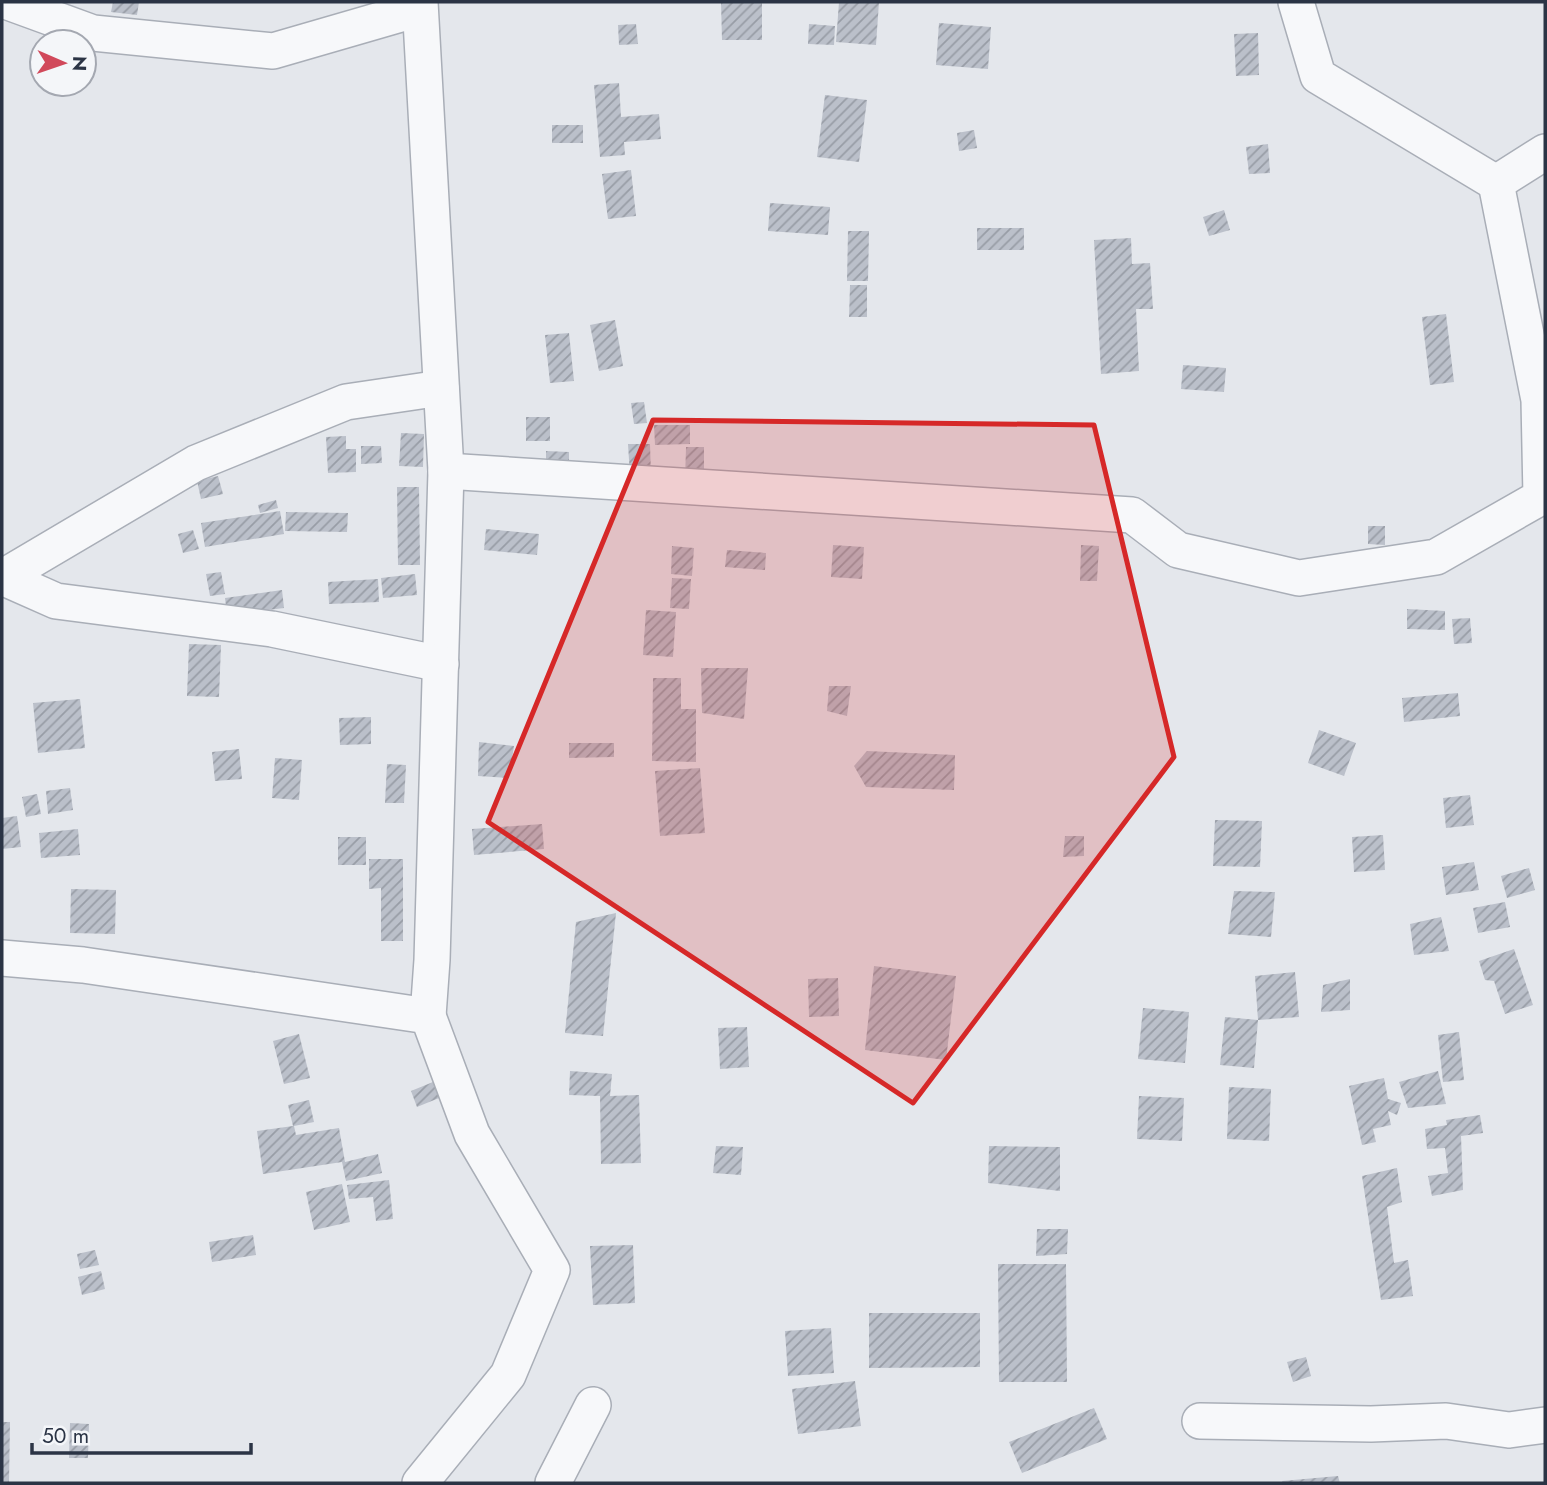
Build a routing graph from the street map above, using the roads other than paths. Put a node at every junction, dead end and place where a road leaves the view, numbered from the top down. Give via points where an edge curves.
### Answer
1 (8, 2) edge
2 (1296, 2) edge
3 (419, 6) edge
4 (1545, 152) edge
5 (1496, 183) junction
6 (441, 388) junction
7 (446, 471) junction
8 (2, 577) edge
9 (441, 664) junction
10 (2, 958) edge
11 (428, 1016) junction
12 (593, 1405) dead end
13 (1200, 1421) dead end
14 (1545, 1425) edge
15 (420, 1483) edge
16 (553, 1483) edge

1 - 3 street via 93,33 273,51
2 - 5 street via 1318,76
3 - 6 street
4 - 5 street
5 - 7 street via 1539,400 1541,497 1436,557 1299,578 1178,550 1132,515
6 - 7 street
6 - 8 street via 346,402 196,463
7 - 9 street
8 - 9 street via 56,601 272,629
9 - 11 street
10 - 11 street via 83,965
11 - 15 street via 472,1134 552,1270 508,1375
12 - 16 street
13 - 14 street via 1446,1421 1509,1430

